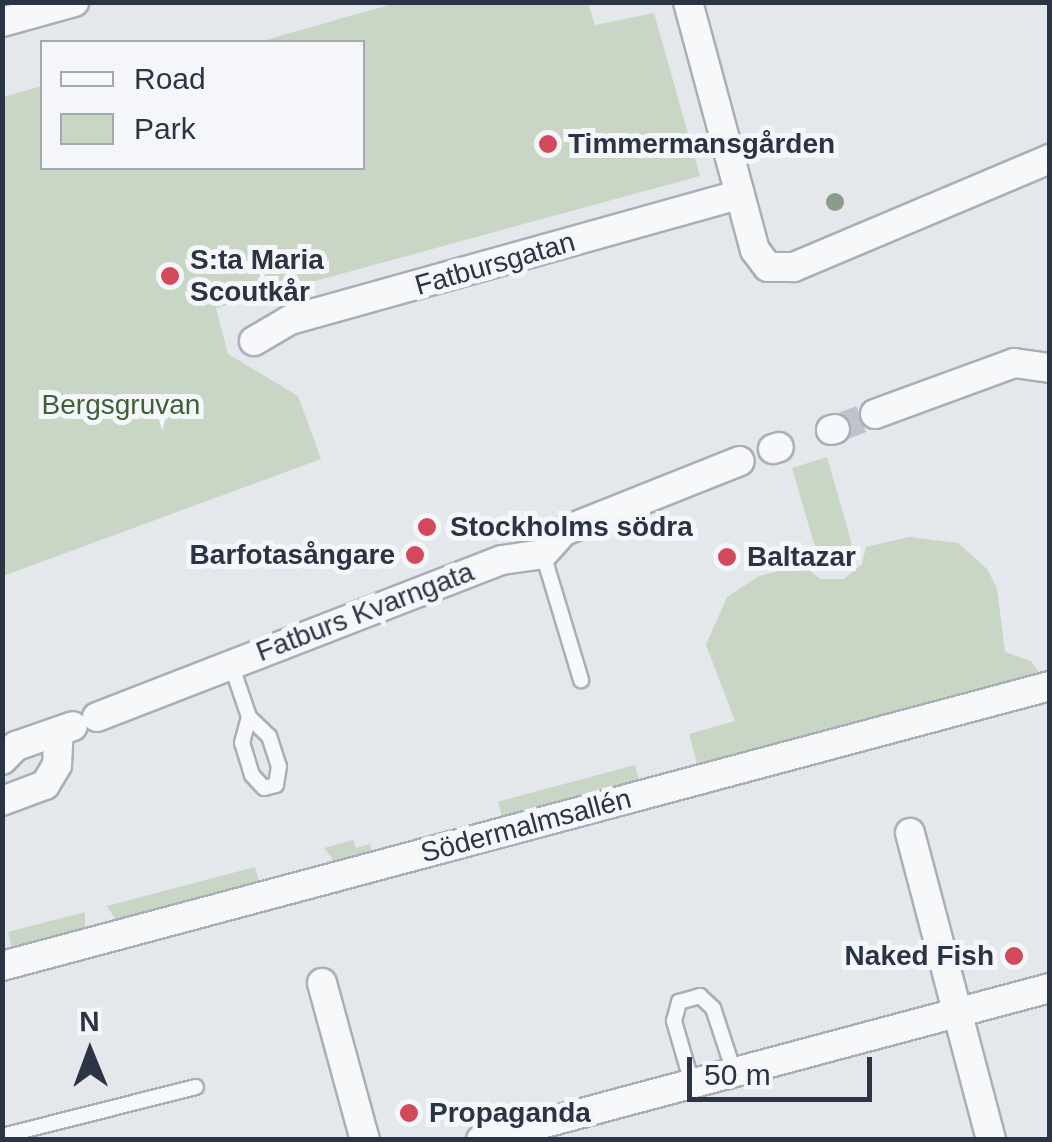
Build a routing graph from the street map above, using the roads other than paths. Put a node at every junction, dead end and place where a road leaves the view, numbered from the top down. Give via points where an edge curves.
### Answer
1 (74, 2) edge
2 (688, 2) edge
3 (2, 22) edge
4 (1050, 159) edge
5 (740, 194) junction
6 (254, 341) dead end
7 (1050, 368) edge
8 (875, 414) tunnel mouth
9 (740, 461) dead end
10 (543, 554) junction
11 (231, 664) junction
12 (580, 680) dead end
13 (1050, 686) edge
14 (249, 717) dead end
15 (76, 725) junction
16 (2, 760) edge
17 (2, 801) edge
18 (910, 833) dead end
19 (2, 966) edge
20 (322, 984) dead end
21 (1050, 988) edge
22 (957, 1012) junction
23 (734, 1072) junction
24 (692, 1083) junction
25 (196, 1087) dead end
26 (2, 1136) edge
27 (365, 1140) edge
28 (482, 1140) edge
29 (991, 1140) edge

1 - 3 street
2 - 5 street
4 - 5 street via 794,267 768,267 756,250
5 - 6 street, Fatbursgatan via 290,320
7 - 8 street via 1014,363
9 - 10 street, Fatburs Kvarngata via 564,531
10 - 11 street, Fatburs Kvarngata via 502,560
10 - 12 lane
11 - 14 lane
11 - 15 street, Fatburs Kvarngata
13 - 19 street, Södermalmsallén
15 - 16 street, Fatburs Kvarngata via 16,746
15 - 17 street via 45,785
18 - 22 street
20 - 27 street
21 - 22 street
22 - 23 street
22 - 29 street
23 - 24 street
23 - 24 lane via 713,1008 700,996 688,999 679,1002 674,1021
24 - 28 street
25 - 26 lane

